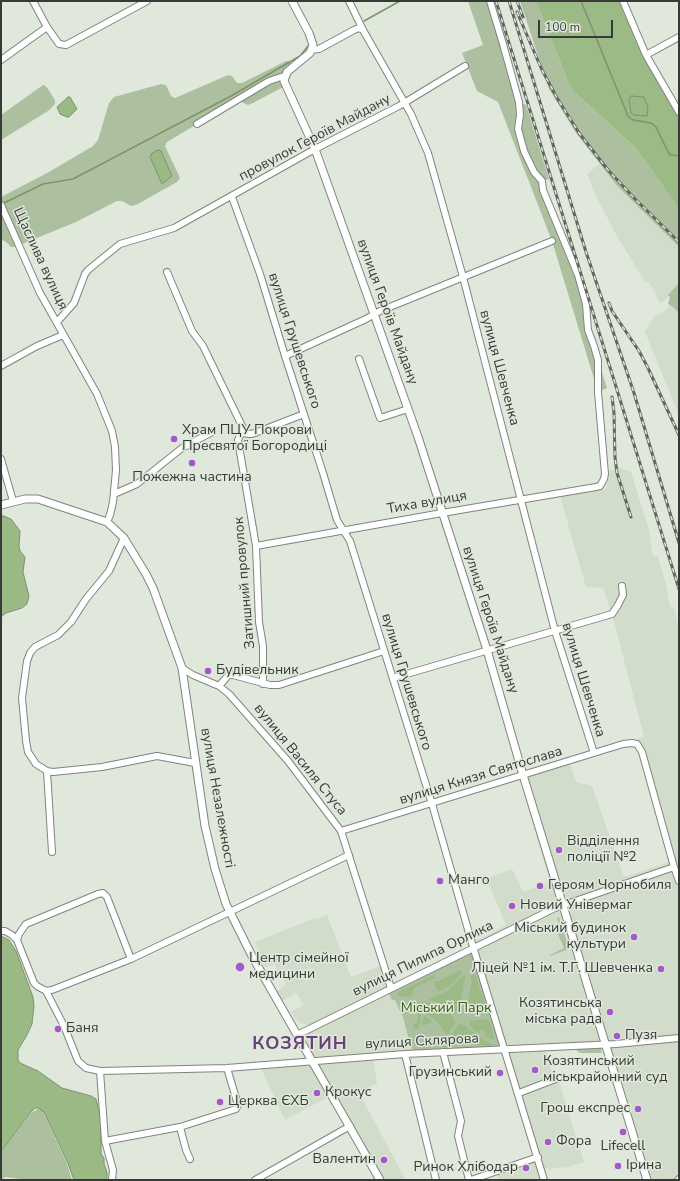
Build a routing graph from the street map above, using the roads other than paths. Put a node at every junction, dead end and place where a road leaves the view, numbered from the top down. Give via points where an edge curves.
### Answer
1 (33, 1) edge
2 (147, 1) edge
3 (292, 1) edge
4 (349, 1) edge
5 (490, 1) edge
6 (623, 1) edge
7 (47, 27) junction
8 (364, 30) junction
9 (679, 37) edge
10 (312, 50) junction
11 (646, 55) junction
12 (1, 60) edge
13 (465, 66) dead end
14 (284, 76) junction
15 (404, 102) junction
16 (678, 109) edge
17 (197, 124) dead end
18 (315, 149) junction
19 (232, 197) junction
20 (1, 206) edge
21 (174, 228) joint
22 (552, 241) dead end
23 (167, 272) dead end
24 (463, 277) junction
25 (375, 314) junction
26 (57, 322) junction
27 (63, 335) junction
28 (285, 356) junction
29 (359, 359) dead end
30 (1, 366) edge
31 (408, 409) junction
32 (304, 414) junction
33 (212, 432) dead end
34 (245, 433) junction
35 (1, 459) edge
36 (114, 494) junction
37 (520, 500) junction
38 (13, 501) junction
39 (1, 505) edge
40 (442, 512) junction
41 (107, 522) junction
42 (343, 530) junction
43 (124, 538) junction
44 (256, 546) junction
45 (622, 586) dead end
46 (555, 631) junction
47 (487, 650) junction
48 (384, 652) junction
49 (182, 668) junction
50 (393, 678) junction
51 (263, 684) junction
52 (219, 686) junction
53 (594, 753) junction
54 (195, 763) junction
55 (47, 771) junction
56 (523, 775) junction
57 (432, 804) junction
58 (341, 831) junction
59 (52, 852) dead end
60 (349, 855) junction
61 (674, 867) junction
62 (679, 881) edge
63 (563, 905) junction
64 (229, 912) junction
65 (1, 931) edge
66 (17, 940) junction
67 (473, 948) junction
68 (131, 960) junction
69 (391, 988) junction
70 (46, 991) junction
71 (297, 1034) junction
72 (679, 1038) edge
73 (606, 1044) junction
74 (505, 1050) junction
75 (443, 1052) junction
76 (405, 1054) junction
77 (313, 1062) junction
78 (227, 1068) junction
79 (100, 1071) junction
80 (558, 1078) dead end
81 (518, 1093) junction
82 (350, 1126) junction
83 (180, 1127) junction
84 (106, 1141) junction
85 (538, 1157) junction
86 (190, 1159) dead end
87 (112, 1180) edge
88 (255, 1180) edge
89 (380, 1180) edge
90 (436, 1180) edge
91 (470, 1180) edge
92 (544, 1180) edge
93 (647, 1180) edge

1 - 7 street
2 - 7 street via 66,45 59,44
3 - 10 street via 309,33
4 - 8 street, вулиця Шевченка
5 - 37 street, Тиха вулиця via 519,102 518,129 524,151 534,172 542,181 542,187 578,275 586,304 588,330 598,360 605,474 602,483 596,487
6 - 11 street
7 - 12 street
8 - 10 street via 359,28 319,49
8 - 15 street, вулиця Шевченка
9 - 11 street
10 - 14 street
11 - 16 street
13 - 15 street, провулок Героїв Майдану
14 - 17 street via 269,81
14 - 18 street, вулиця Героїв Майдану via 285,86
15 - 18 street, провулок Героїв Майдану
15 - 24 street, вулиця Шевченка via 428,153
18 - 19 street, провулок Героїв Майдану
18 - 25 street, вулиця Героїв Майдану
19 - 21 street, провулок Героїв Майдану
19 - 28 street, вулиця Грушевського via 260,274
20 - 26 street, Щаслива вулиця via 40,293
21 - 26 street, Щаслива вулиця via 116,246 88,270 74,303
22 - 24 street
23 - 34 street via 192,331 203,346
24 - 25 street
24 - 37 street, вулиця Шевченка
25 - 28 street
25 - 31 street, вулиця Героїв Майдану
26 - 27 street, Щаслива вулиця
27 - 30 street
27 - 36 street, Щаслива вулиця via 97,394 112,431 116,470
28 - 32 street, вулиця Грушевського
29 - 31 street via 380,418
31 - 40 street, вулиця Героїв Майдану
32 - 34 street via 255,433
32 - 42 street, вулиця Грушевського via 324,473 336,520
33 - 36 street via 182,448 137,484
34 - 44 street, Затишний провулок via 238,440
35 - 38 street
36 - 41 street, Щаслива вулиця
37 - 40 street, Тиха вулиця
37 - 46 street, вулиця Шевченка
38 - 39 street
38 - 41 street via 38,499
40 - 42 street, Тиха вулиця
40 - 47 street, вулиця Героїв Майдану
41 - 43 street, вулиця Незалежності
42 - 44 street, Тиха вулиця
42 - 48 street, вулиця Грушевського via 350,541
43 - 49 street, вулиця Незалежності via 150,580
43 - 55 street via 109,571 71,622 58,635 32,650 28,657 22,694 26,741 31,758
44 - 51 street, Затишний провулок
45 - 46 street via 623,595 612,614
46 - 47 street
46 - 53 street, вулиця Шевченка
47 - 50 street
47 - 56 street, вулиця Героїв Майдану
48 - 50 street, вулиця Грушевського
48 - 51 street via 280,685
49 - 52 street, вулиця Василя Стуса
49 - 54 street, вулиця Незалежності
50 - 57 street, вулиця Грушевського
51 - 52 street via 229,675
52 - 58 street, вулиця Василя Стуса via 238,702 288,761
53 - 56 street, вулиця Князя Святослава
53 - 61 street, вулиця Князя Святослава via 628,743 637,744 642,752
54 - 55 street via 157,756 102,767
54 - 64 street, вулиця Незалежності via 211,852
55 - 59 street
56 - 57 street, вулиця Князя Святослава
56 - 63 street, вулиця Героїв Майдану
57 - 58 street, вулиця Князя Святослава
57 - 67 street, вулиця Грушевського
58 - 60 street, вулиця Василя Стуса
60 - 64 street
60 - 69 street, вулиця Василя Стуса
61 - 62 street
61 - 63 street, вулиця Пилипа Орлика
63 - 67 street, вулиця Пилипа Орлика
63 - 73 street, вулиця Героїв Майдану
64 - 68 street
64 - 71 street, вулиця Незалежності
65 - 66 street via 9,933
66 - 68 street via 26,924 103,894 107,897
66 - 70 street via 34,983
67 - 69 street, вулиця Пилипа Орлика
67 - 74 street, вулиця Грушевського
68 - 70 street
69 - 71 street, вулиця Пилипа Орлика
70 - 79 street, вулиця Склярова via 78,1061 86,1068
71 - 77 street, вулиця Незалежності
72 - 73 street, вулиця Склярова
73 - 74 street, вулиця Склярова
73 - 93 street, вулиця Героїв Майдану
74 - 75 street, вулиця Склярова
74 - 81 street, вулиця Грушевського
75 - 76 street, вулиця Склярова
75 - 91 street via 461,1121 457,1135
76 - 77 street, вулиця Склярова
76 - 90 street
77 - 78 street, вулиця Склярова
77 - 82 street, вулиця Незалежності
78 - 79 street, вулиця Склярова
78 - 83 street via 237,1108
79 - 84 street
80 - 81 street
81 - 85 street, вулиця Грушевського
82 - 88 street
82 - 89 street, вулиця Незалежності
83 - 84 street
83 - 86 street
84 - 87 street via 113,1170
85 - 91 street
85 - 92 street, вулиця Грушевського

